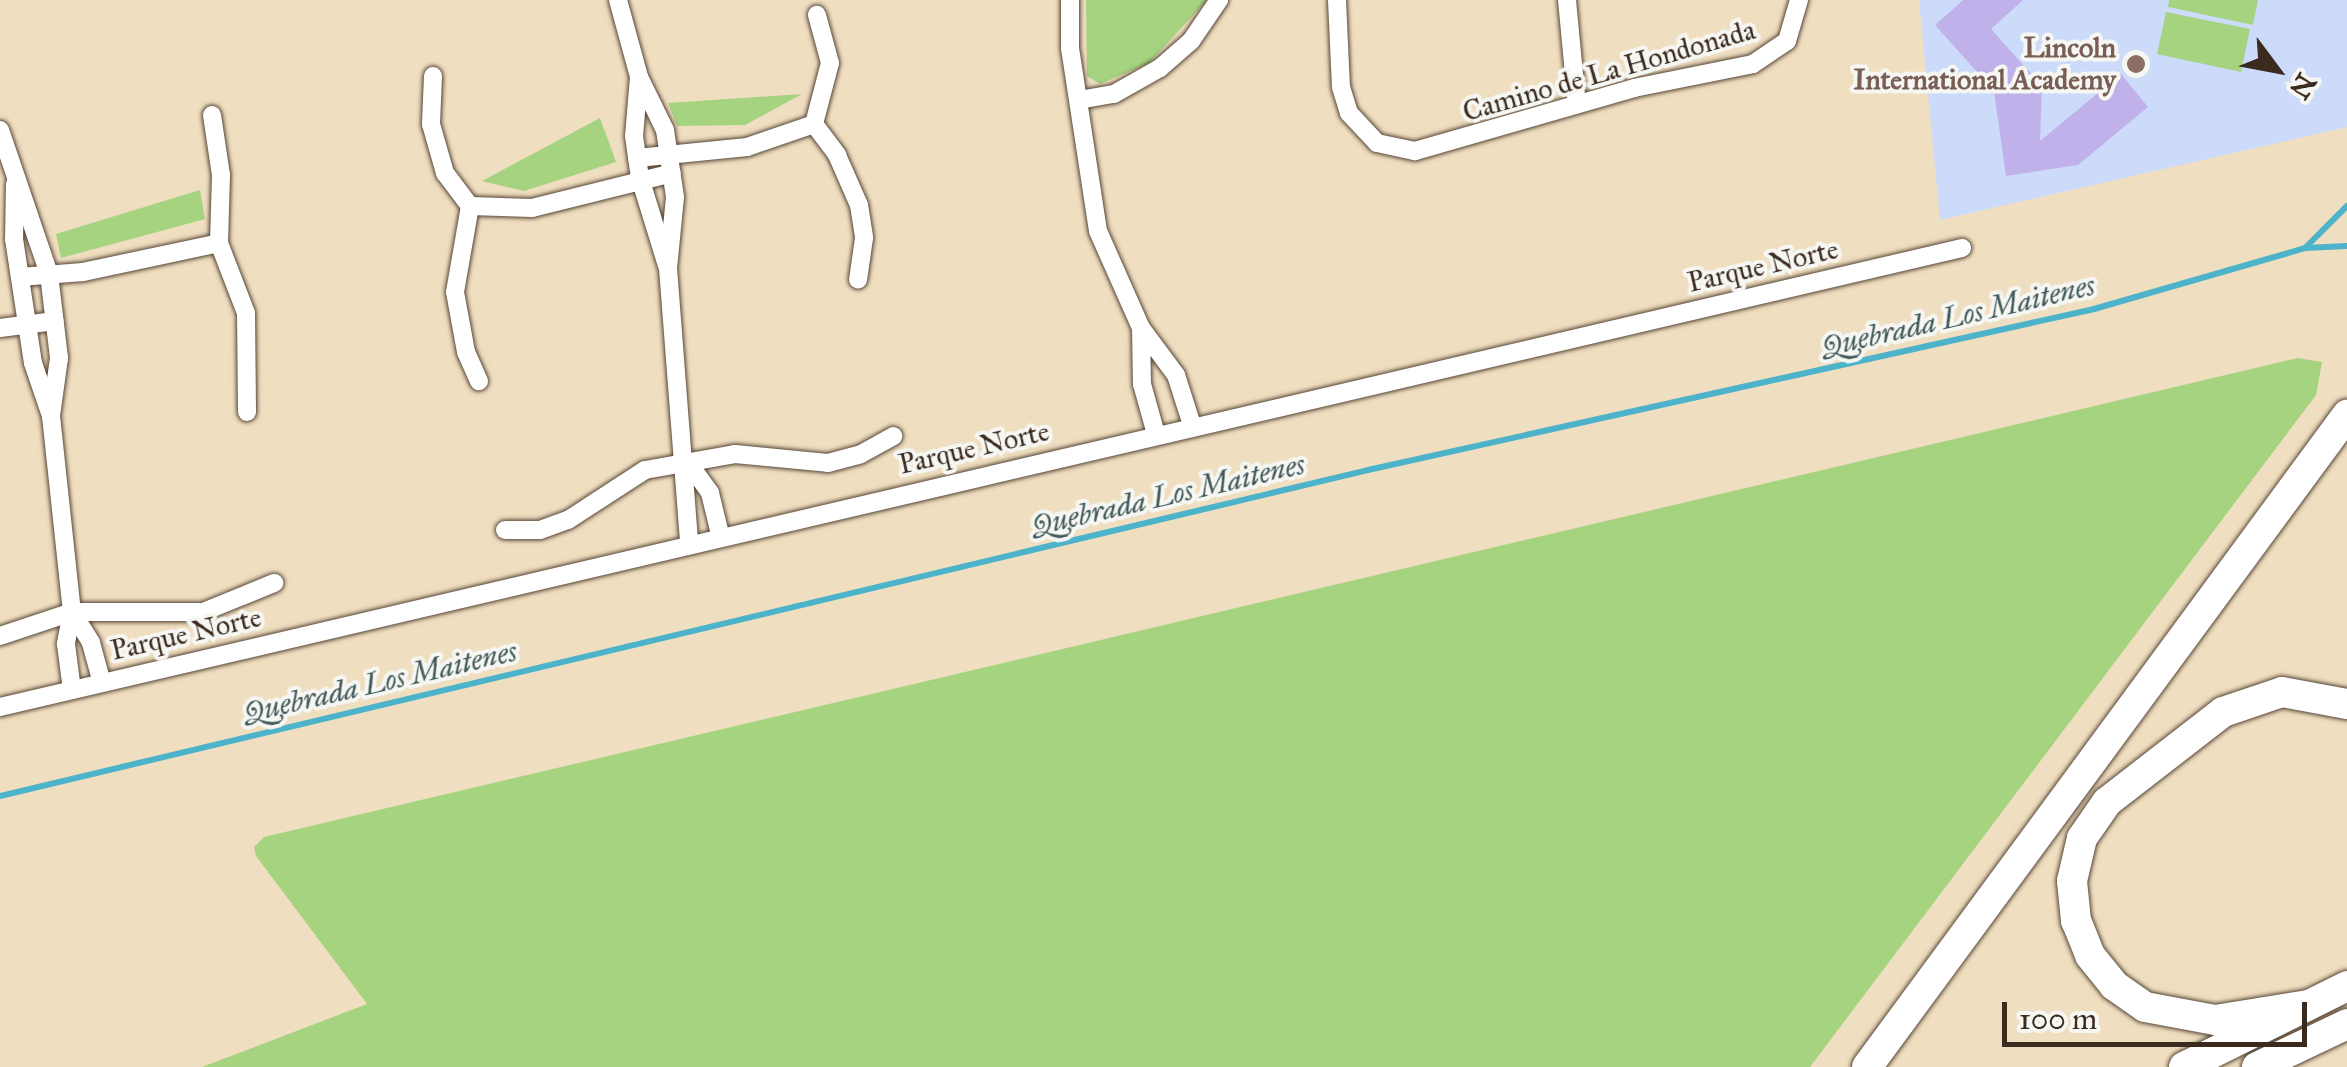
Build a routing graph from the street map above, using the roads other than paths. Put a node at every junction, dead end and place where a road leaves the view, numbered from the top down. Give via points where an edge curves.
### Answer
1 (618, 0) edge
2 (1070, 0) edge
3 (1219, 0) edge
4 (1338, 0) edge
5 (1567, 0) edge
6 (1799, 0) edge
7 (817, 15) dead end
8 (434, 76) dead end
9 (639, 77) junction
10 (1079, 100) junction
11 (1578, 104) junction
12 (212, 115) dead end
13 (814, 124) junction
14 (0, 130) edge
15 (637, 158) junction
16 (670, 164) junction
17 (640, 178) junction
18 (15, 184) junction
19 (470, 206) junction
20 (219, 243) junction
21 (1962, 248) dead end
22 (668, 268) junction
23 (49, 274) junction
24 (20, 277) junction
25 (858, 280) dead end
26 (55, 321) junction
27 (27, 325) junction
28 (0, 328) edge
29 (1141, 328) junction
30 (479, 381) dead end
31 (247, 412) dead end
32 (2347, 414) edge
33 (51, 416) junction
34 (1192, 426) junction
35 (1156, 434) junction
36 (892, 436) dead end
37 (687, 462) junction
38 (505, 530) dead end
39 (720, 534) junction
40 (689, 542) junction
41 (274, 584) dead end
42 (72, 612) junction
43 (0, 636) edge
44 (102, 683) junction
45 (72, 690) junction
46 (2347, 704) edge
47 (0, 707) edge
48 (2347, 986) edge
49 (2308, 1005) junction
50 (2341, 1026) edge
51 (1867, 1067) edge
52 (2184, 1067) edge
53 (2257, 1067) edge
54 (2274, 1067) edge

1 - 9 street
2 - 10 street
3 - 10 street via 1191,42 1160,68 1114,94
4 - 11 street, Camino de La Hondonada via 1344,102 1377,143 1434,149
5 - 11 street
6 - 11 street, Camino de La Hondonada via 1787,41 1765,59
7 - 13 street via 830,64
8 - 19 street via 428,111 436,140 450,183
9 - 15 street
9 - 16 street via 660,116
10 - 29 street via 1098,232
12 - 20 street via 221,175
13 - 16 street
13 - 25 street via 837,155 859,205 864,238
14 - 18 street
15 - 16 street
15 - 17 street
16 - 17 street
16 - 22 street via 676,212
17 - 19 street via 532,208
17 - 22 street
18 - 23 street via 34,218
18 - 24 street
19 - 30 street via 455,292 466,352
20 - 23 street
20 - 31 street via 246,313
21 - 34 street, Parque Norte
22 - 37 street
23 - 24 street
23 - 26 street
24 - 27 street
26 - 27 street
26 - 33 street via 59,358
27 - 28 street
27 - 33 street
29 - 34 street via 1170,362
29 - 35 street via 1142,384
32 - 51 highway
33 - 42 street
34 - 35 street, Parque Norte
35 - 39 street, Parque Norte
36 - 37 street via 828,463 735,454
37 - 38 street via 636,474 556,525
37 - 39 street via 710,493
37 - 40 street via 682,499
39 - 40 street, Parque Norte
40 - 44 street, Parque Norte
41 - 42 street via 186,615
42 - 43 street
42 - 44 street via 91,643
42 - 45 street via 66,656
44 - 45 street, Parque Norte
45 - 47 street, Parque Norte
46 - 49 highway via 2282,692 2222,712 2107,802 2082,838 2072,881 2076,921 2090,955 2114,985 2145,1007 2215,1020
48 - 49 highway
49 - 52 highway
50 - 53 highway
50 - 54 highway

